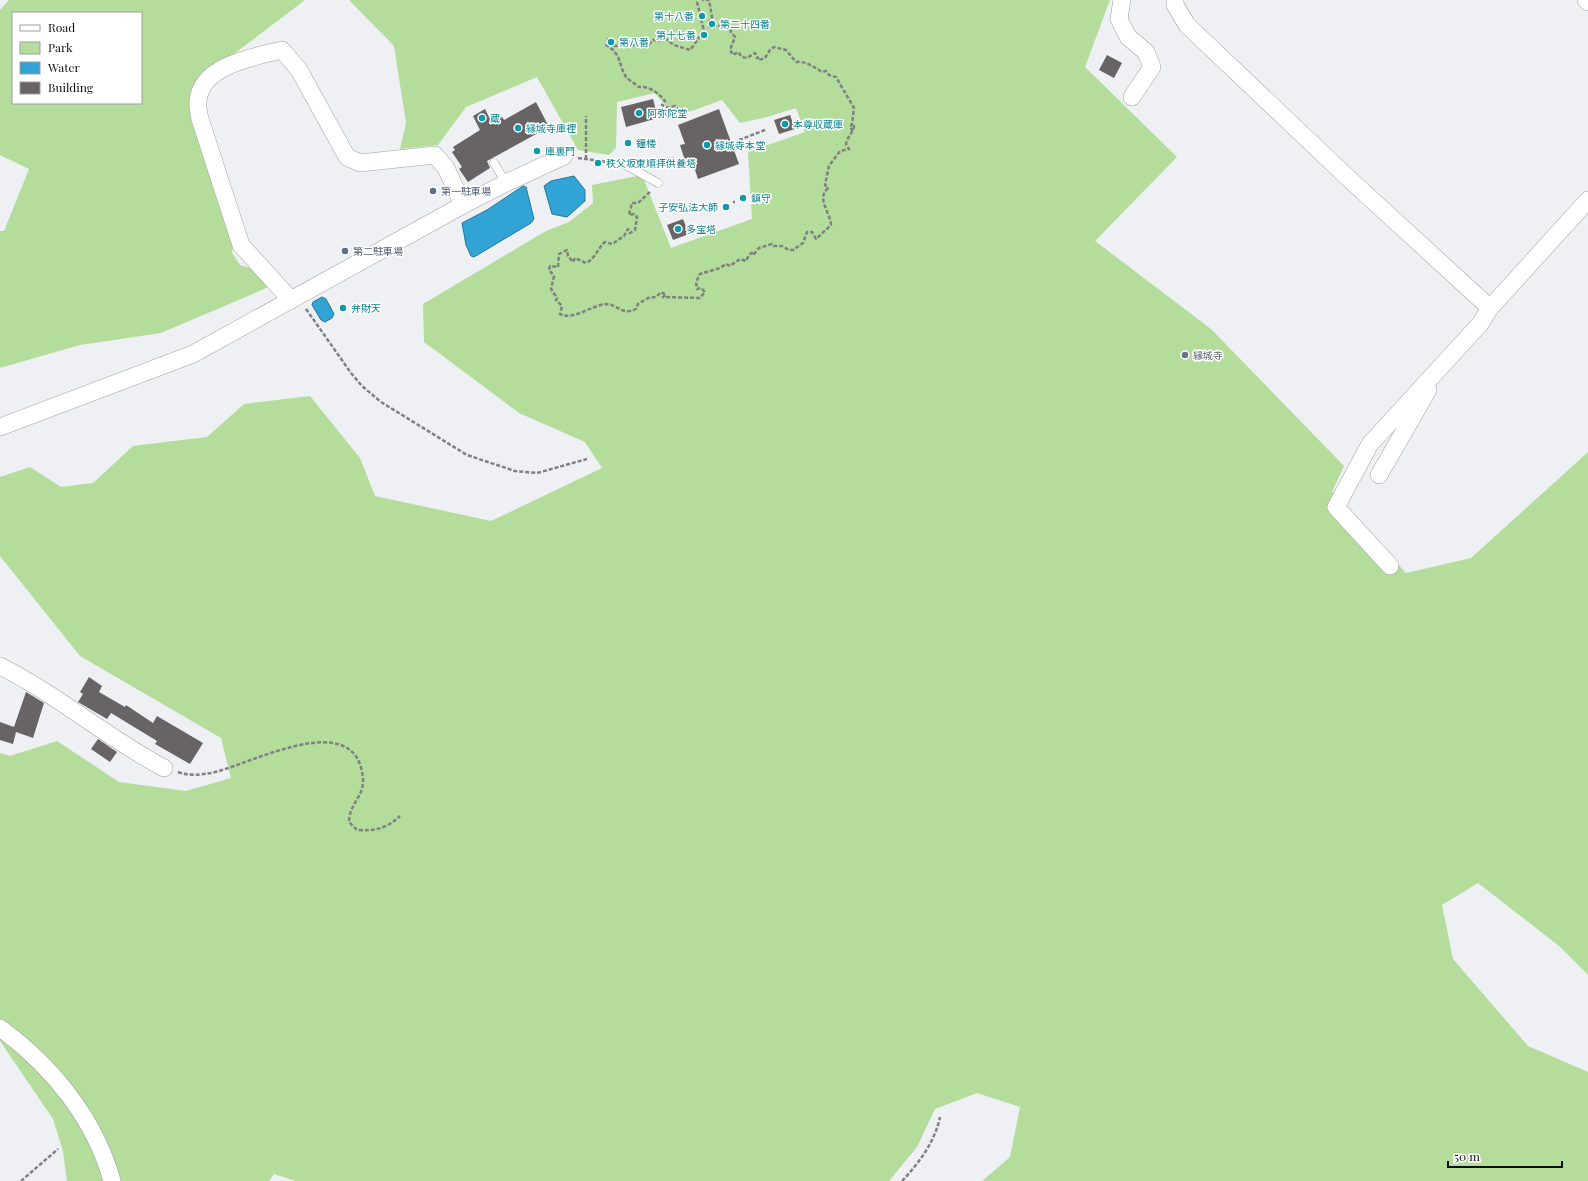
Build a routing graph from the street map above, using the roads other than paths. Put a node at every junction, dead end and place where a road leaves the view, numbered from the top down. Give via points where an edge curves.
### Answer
1 (1122, 0) edge
2 (1175, 0) edge
3 (1132, 97) dead end
4 (564, 156) road end
5 (494, 163) dead end
6 (624, 164) road end
7 (506, 183) junction
8 (658, 183) dead end
9 (1588, 200) edge
10 (463, 206) junction
11 (294, 298) junction
12 (1490, 308) junction
13 (1427, 380) junction
14 (0, 427) edge
15 (1379, 475) dead end
16 (1390, 566) dead end
17 (0, 666) edge
18 (164, 768) road end
19 (0, 1028) edge
20 (112, 1181) edge

1 - 3 street via 1119,19 1128,37 1146,52 1152,67
2 - 12 street via 1175,5 1187,25
4 - 7 street
5 - 7 lane
6 - 8 lane
7 - 10 street
9 - 12 street
10 - 11 street
10 - 11 street via 446,168 434,155 360,163 347,157 299,70 282,50 232,63 213,75 203,86 198,101 200,120 241,245
11 - 14 street via 192,354
12 - 13 street via 1480,324
13 - 15 street via 1430,387
13 - 16 street via 1370,444 1336,507
17 - 18 street via 29,681 136,753
19 - 20 street via 15,1039 62,1086 90,1125

